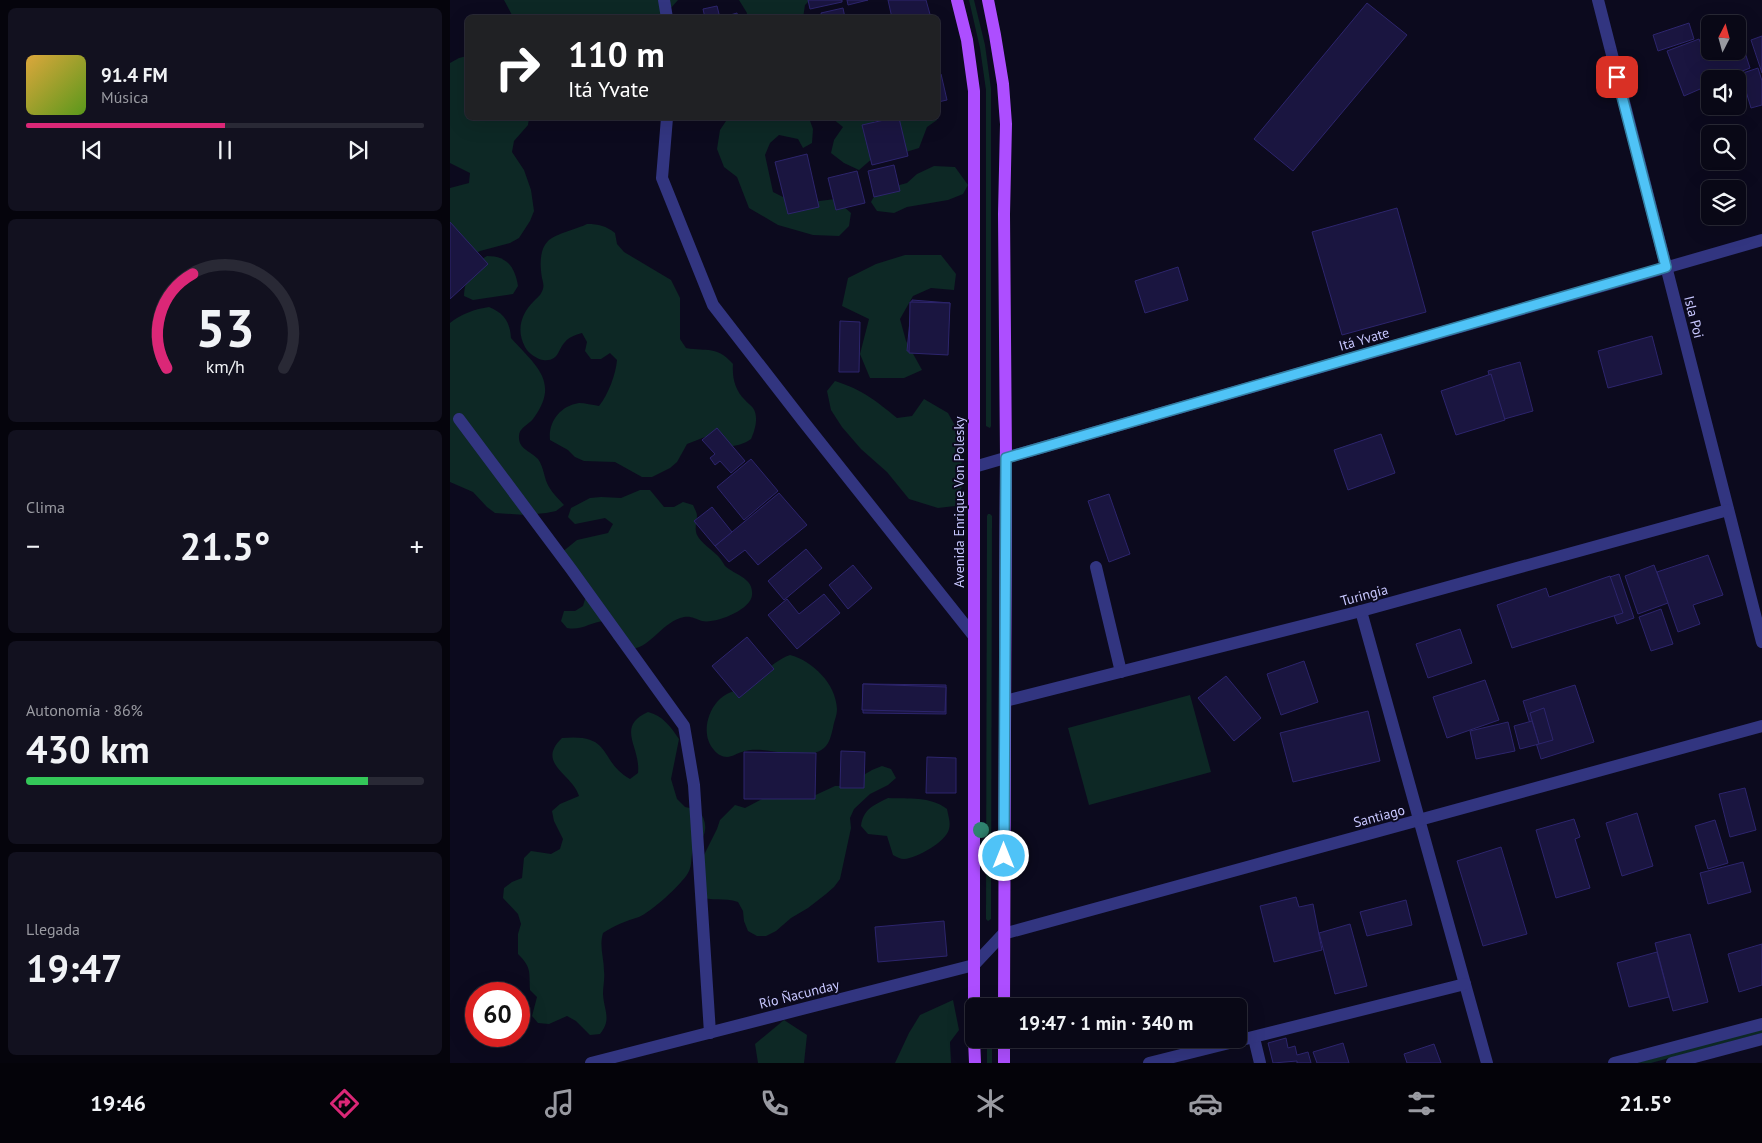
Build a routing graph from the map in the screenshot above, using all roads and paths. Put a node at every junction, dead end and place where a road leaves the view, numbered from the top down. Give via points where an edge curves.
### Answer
1 (664, 0) edge
2 (957, 0) edge
3 (988, 0) edge
4 (1600, 0) edge
5 (666, 15) edge
6 (667, 120) edge
7 (1762, 240) edge
8 (1666, 267) junction
9 (459, 420) dead end
10 (1006, 458) junction
11 (974, 467) junction
12 (1728, 510) junction
13 (1096, 567) dead end
14 (1361, 611) junction
15 (974, 635) junction
16 (1762, 642) edge
17 (1121, 672) junction
18 (1005, 701) junction
19 (1762, 726) edge
20 (1420, 820) junction
21 (1004, 934) junction
22 (974, 965) junction
23 (1465, 984) junction
24 (974, 998) edge
25 (1004, 998) edge
26 (1762, 1024) edge
27 (710, 1032) junction
28 (1254, 1038) junction
29 (1762, 1039) edge
30 (974, 1048) edge
31 (1004, 1048) edge
32 (591, 1063) edge
33 (975, 1063) edge
34 (1004, 1063) edge
35 (1149, 1063) edge
36 (1260, 1063) edge
37 (1487, 1063) edge
38 (1614, 1063) edge
39 (1672, 1063) edge

1 - 5 street
2 - 11 main road, Avenida Enrique Von Polesky via 974,91
3 - 10 main road via 1003,84 1006,124
4 - 8 street, Isla Poi
6 - 15 street via 662,178 713,305
7 - 8 street, Itá Yvate
8 - 10 street, Itá Yvate
8 - 12 street, Isla Poi
9 - 27 street via 684,726 694,785
10 - 11 street, Itá Yvate
10 - 18 main road
11 - 15 main road, Avenida Enrique Von Polesky
12 - 14 street, Turingia
12 - 16 street, Isla Poi
13 - 17 street
14 - 17 street, Turingia
14 - 20 street
15 - 22 main road, Avenida Enrique Von Polesky
17 - 18 street, Turingia
18 - 21 main road
19 - 20 street, Santiago
20 - 21 street, Santiago
20 - 23 street
21 - 22 street
21 - 25 main road
22 - 24 main road, Avenida Enrique Von Polesky
22 - 27 street, Río Ñacunday
23 - 28 street
23 - 37 street
26 - 38 street
27 - 32 street, Río Ñacunday
28 - 35 street
28 - 36 street
29 - 39 street
30 - 33 main road
31 - 34 main road

